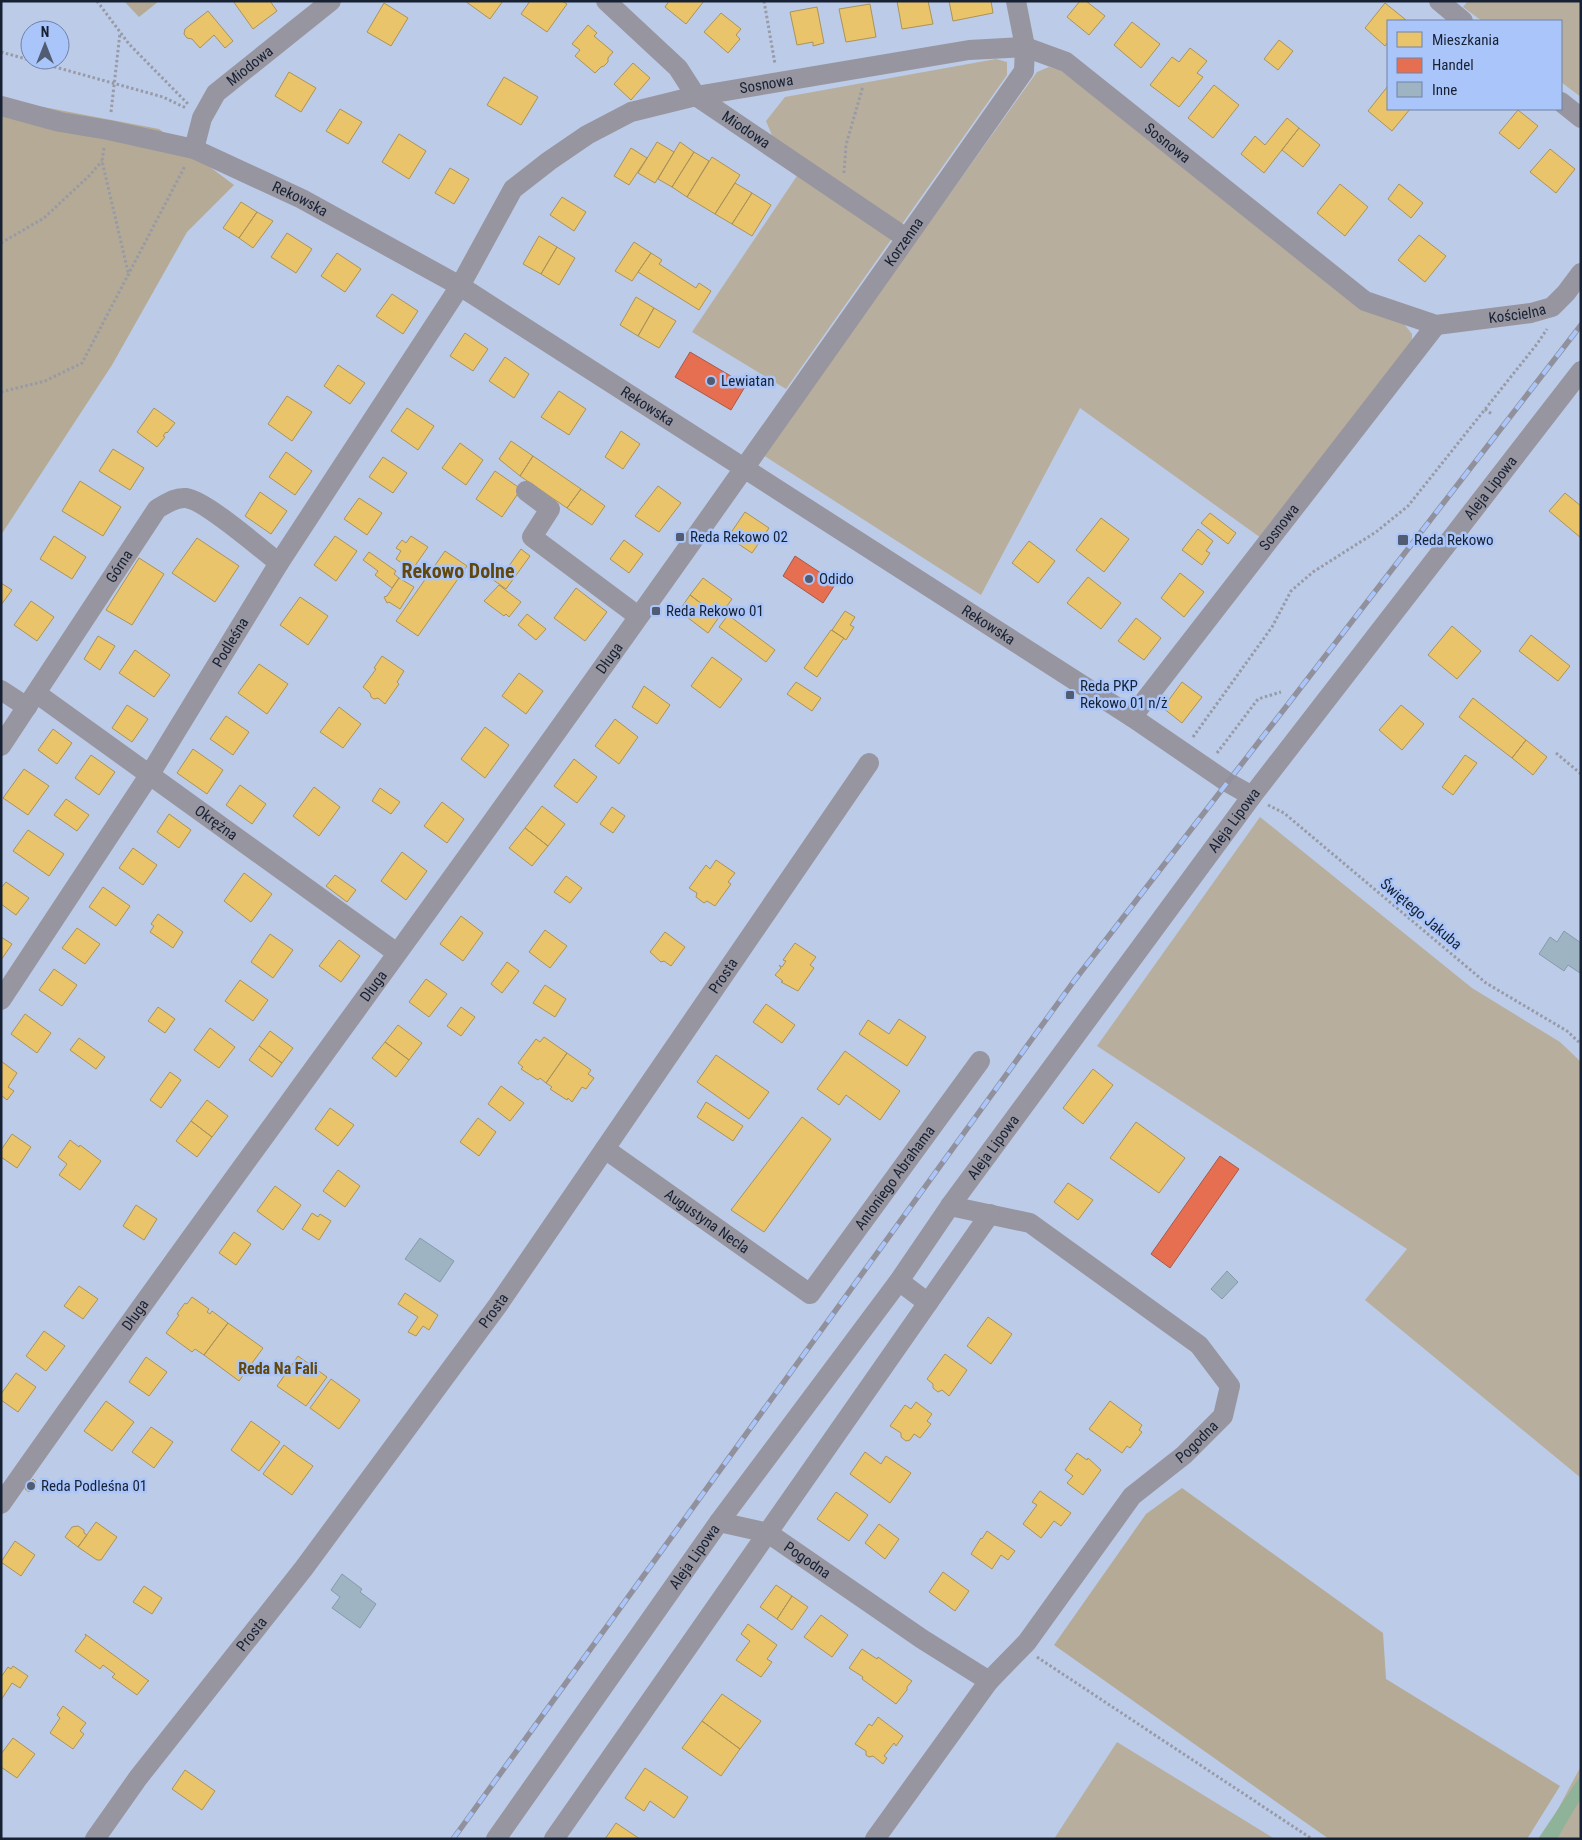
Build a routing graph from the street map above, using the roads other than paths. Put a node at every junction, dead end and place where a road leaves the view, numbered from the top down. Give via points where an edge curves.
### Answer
1 (331, 1) edge
2 (606, 1) edge
3 (1016, 1) edge
4 (1024, 47) junction
5 (696, 96) junction
6 (1562, 103) edge
7 (1, 106) edge
8 (1581, 118) edge
9 (194, 149) junction
10 (906, 238) junction
11 (1581, 273) edge
12 (460, 286) junction
13 (1436, 325) junction
14 (1581, 371) edge
15 (744, 469) junction
16 (526, 492) dead end
17 (279, 564) junction
18 (638, 616) junction
19 (1, 690) edge
20 (32, 700) junction
21 (1132, 717) junction
22 (1, 746) edge
23 (869, 763) dead end
24 (150, 774) junction
25 (1252, 796) junction
26 (397, 953) junction
27 (1, 1000) edge
28 (980, 1061) dead end
29 (605, 1149) junction
30 (950, 1206) junction
31 (990, 1214) junction
32 (899, 1281) junction
33 (810, 1294) joint
34 (928, 1303) junction
35 (1, 1504) edge
36 (719, 1522) junction
37 (768, 1533) junction
38 (989, 1681) junction
39 (95, 1839) edge
40 (496, 1839) edge
41 (554, 1839) edge
42 (875, 1839) edge

1 - 9 street, Miodowa via 216,93 202,118
2 - 5 street, Miodowa via 678,68
3 - 4 street, Korzenna
4 - 5 street, Sosnowa via 969,50
4 - 10 street, Korzenna via 1024,71
4 - 13 street, Sosnowa via 1066,62 1365,301
5 - 10 street, Miodowa
5 - 12 street, Sosnowa via 631,112 587,135 513,189
6 - 8 street
7 - 9 street, Rekowska via 60,122
9 - 12 street, Rekowska via 302,199
10 - 15 street, Korzenna
11 - 13 street, Kościelna via 1552,307 1531,313
12 - 15 street, Rekowska
12 - 17 street, Podleśna
13 - 21 street, Sosnowa
14 - 25 street, Aleja Lipowa
15 - 18 street, Długa
15 - 21 street, Rekowska
16 - 18 street via 550,509 532,537
17 - 20 street, Górna via 205,506 186,498 171,500 157,509
17 - 24 street, Podleśna
18 - 26 street, Długa
19 - 20 street, Okrężna
20 - 22 street, Górna
20 - 24 street, Okrężna
21 - 25 street, Rekowska
23 - 29 street, Prosta
24 - 26 street, Okrężna
24 - 27 street, Podleśna
25 - 30 street, Aleja Lipowa
26 - 35 street, Długa
28 - 33 street, Antoniego Abrahama
29 - 33 street, Augustyna Necla
29 - 39 street, Prosta via 498,1305 304,1568 138,1778
30 - 31 street, Pogodna
30 - 32 street, Aleja Lipowa
31 - 34 street
31 - 38 street, Pogodna via 1030,1223 1199,1345 1230,1386 1223,1416 1184,1455 1132,1496 1022,1647
32 - 34 street
32 - 36 street, Aleja Lipowa
34 - 37 street
36 - 37 street, Pogodna
36 - 40 street, Aleja Lipowa
37 - 38 street, Pogodna
37 - 41 street
38 - 42 street, Pogodna

